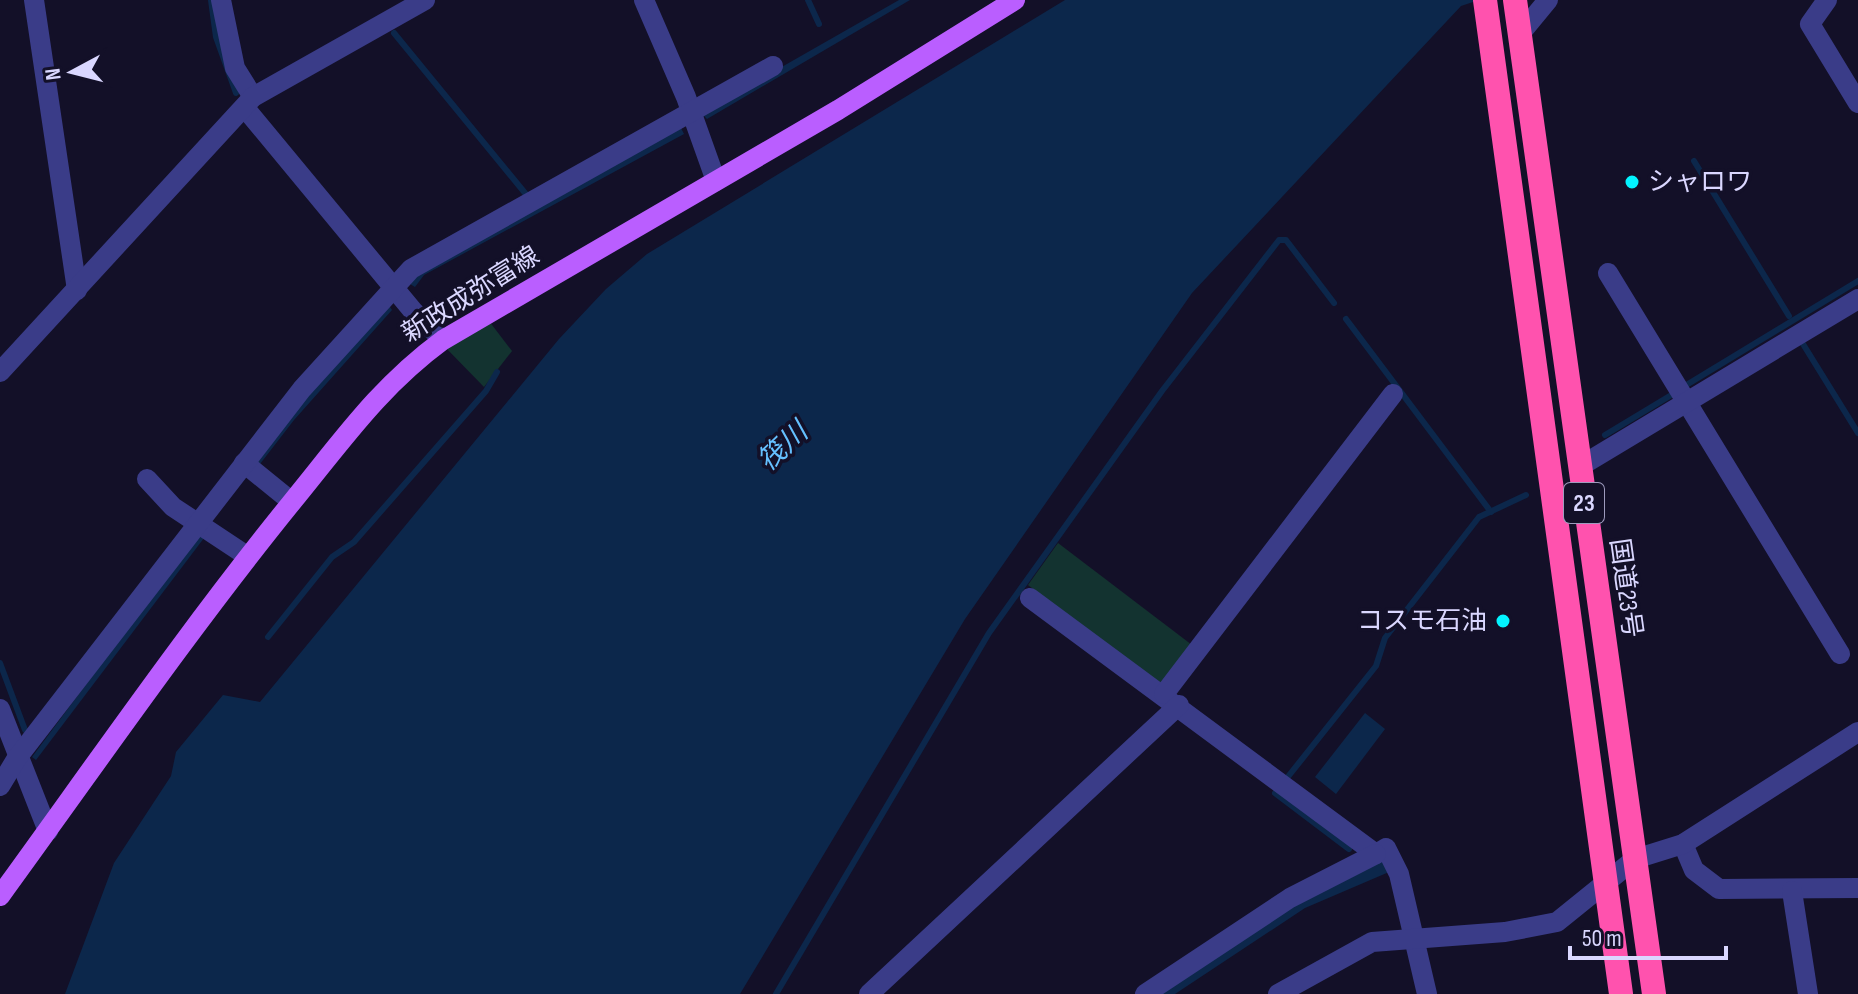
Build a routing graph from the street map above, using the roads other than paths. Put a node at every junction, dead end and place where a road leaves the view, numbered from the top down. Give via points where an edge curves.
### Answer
1 (34, 0) edge
2 (221, 0) edge
3 (425, 0) edge
4 (644, 0) edge
5 (1015, 0) edge
6 (1548, 0) edge
7 (1827, 0) edge
8 (1487, 11) edge
9 (1517, 15) edge
10 (773, 66) dead end
11 (249, 102) junction
12 (1858, 103) edge
13 (691, 113) junction
14 (716, 181) junction
15 (1608, 273) dead end
16 (393, 287) junction
17 (77, 290) junction
18 (1858, 299) edge
19 (443, 340) junction
20 (0, 372) edge
21 (1393, 394) dead end
22 (1687, 402) junction
23 (244, 463) junction
24 (1579, 467) junction
25 (147, 479) dead end
26 (292, 502) junction
27 (197, 522) junction
28 (247, 556) junction
29 (1030, 598) dead end
30 (1840, 654) dead end
31 (1172, 700) junction
32 (0, 709) edge
33 (1858, 732) edge
34 (17, 758) junction
35 (0, 786) edge
36 (48, 831) junction
37 (1683, 844) junction
38 (1376, 854) junction
39 (1635, 859) junction
40 (1606, 885) junction
41 (1858, 888) edge
42 (1792, 891) junction
43 (0, 896) edge
44 (1415, 937) junction
45 (869, 994) edge
46 (1145, 994) edge
47 (1278, 994) edge
48 (1427, 994) edge
49 (1621, 994) edge
50 (1654, 994) edge
51 (1808, 994) edge

1 - 17 street
2 - 11 street via 235,68
3 - 11 street
4 - 13 street
5 - 14 main road, 新政成弥富線
6 - 9 street
7 - 12 street via 1810,24
8 - 40 highway, 23
9 - 24 highway, 国道23号 / 23
10 - 13 street
11 - 16 street
11 - 17 street
13 - 14 street
13 - 16 street via 411,269
14 - 19 main road, 新政成弥富線
15 - 22 street
16 - 19 street
16 - 23 street
17 - 20 street
18 - 22 street
19 - 26 main road, 新政成弥富線 via 375,398
21 - 31 street
22 - 24 street
22 - 30 street
23 - 26 street
23 - 27 street
24 - 39 highway, 国道23号 / 23
25 - 27 street via 173,507
26 - 28 main road, 新政成弥富線
27 - 28 street
27 - 34 street
28 - 36 main road, 新政成弥富線
29 - 31 street
31 - 38 street
31 - 45 street
32 - 34 street
33 - 37 street
34 - 35 street
34 - 36 street
36 - 43 main road, 新政成弥富線
37 - 39 street
37 - 42 street via 1694,870 1719,889
38 - 44 street via 1386,848 1399,874
38 - 46 street via 1290,898
39 - 40 street
39 - 50 highway, 国道23号 / 23
40 - 44 street via 1557,922 1505,932
40 - 49 highway, 23
41 - 42 street
42 - 51 street
44 - 47 street via 1372,942
44 - 48 street

